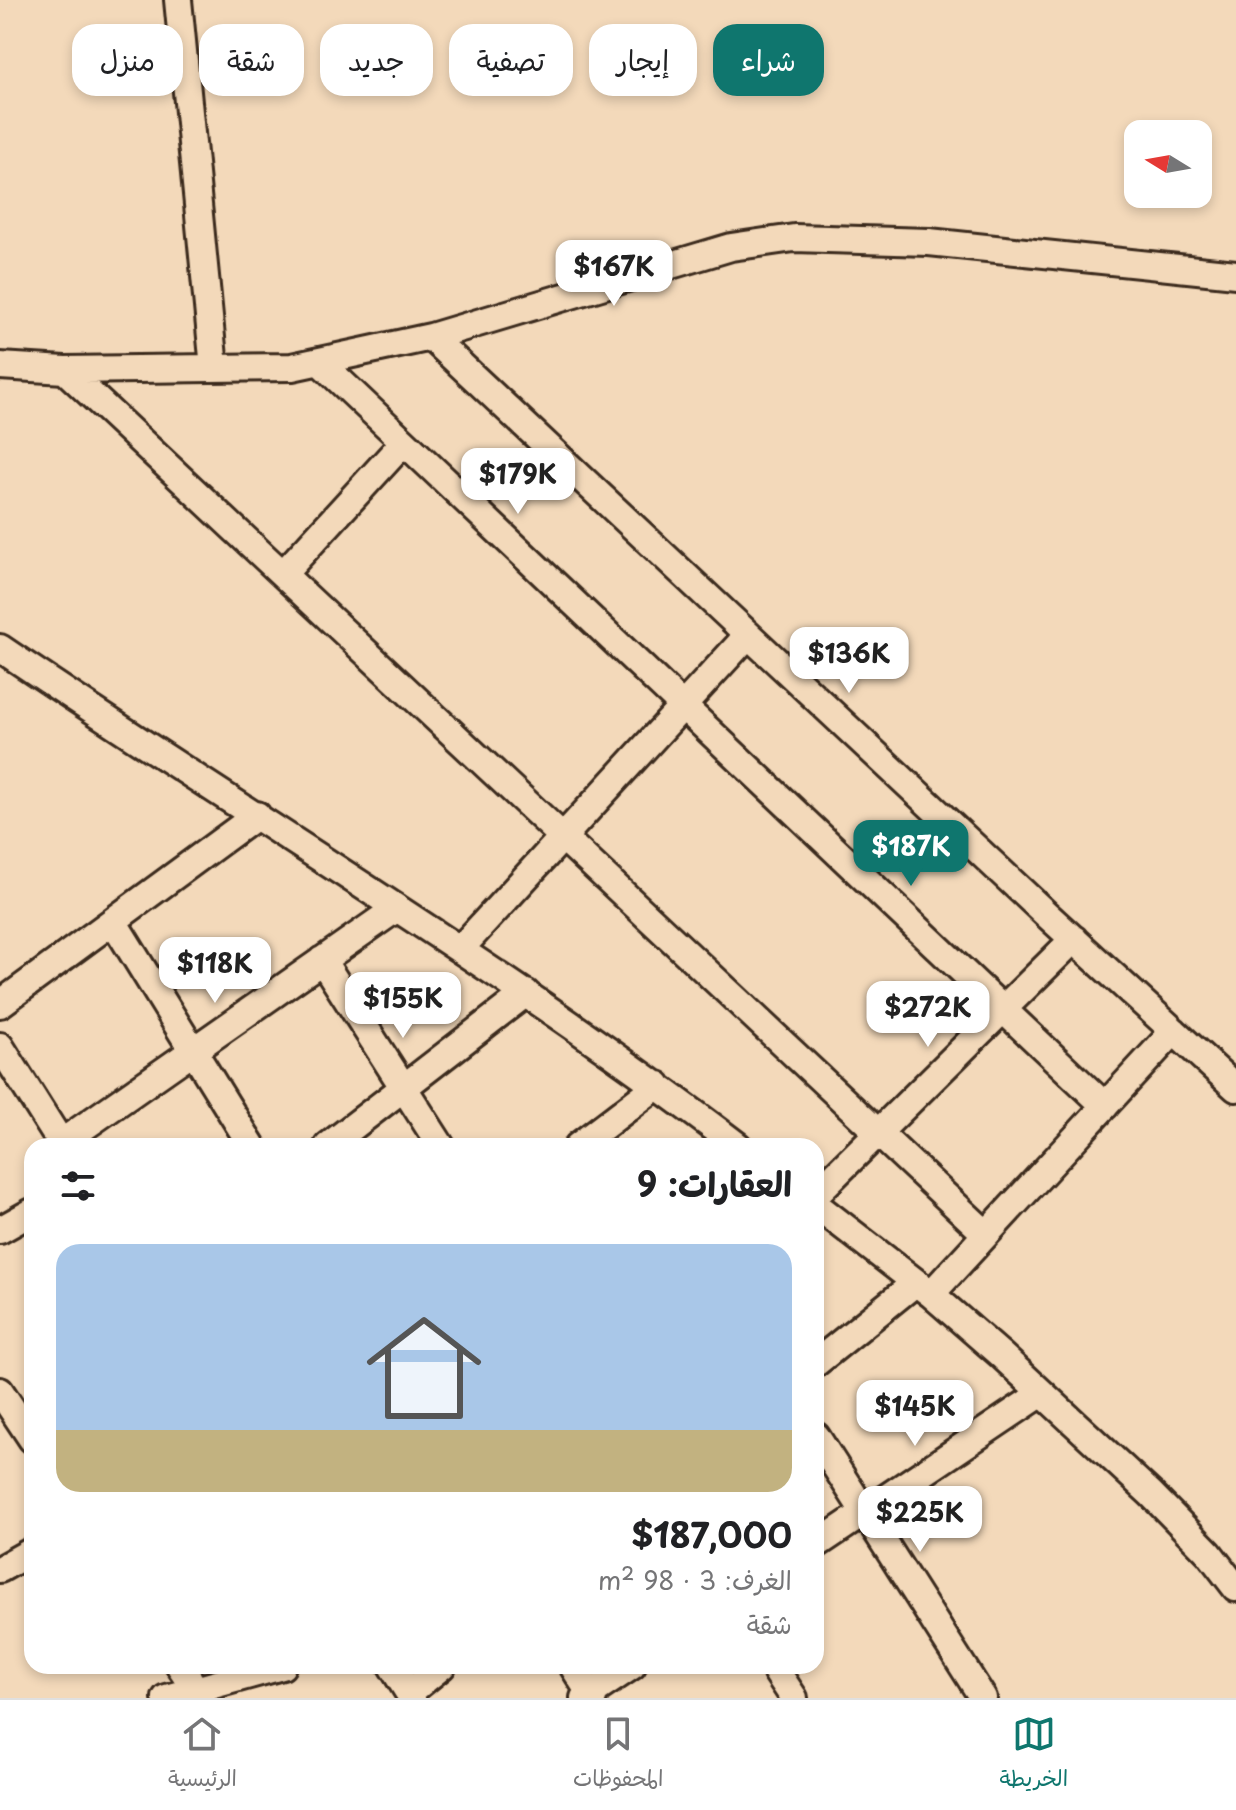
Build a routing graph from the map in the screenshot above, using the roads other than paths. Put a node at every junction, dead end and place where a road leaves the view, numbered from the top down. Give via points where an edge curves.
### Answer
1 (178, 0) edge
2 (1236, 274) edge
3 (431, 337) junction
4 (320, 362) junction
5 (0, 366) edge
6 (214, 368) junction
7 (65, 370) junction
8 (404, 442) junction
9 (283, 574) junction
10 (748, 635) junction
11 (0, 648) edge
12 (682, 707) junction
13 (257, 815) junction
14 (564, 836) junction
15 (397, 908) junction
16 (113, 921) junction
17 (1074, 939) junction
18 (460, 949) junction
19 (322, 960) junction
20 (526, 993) junction
21 (0, 1004) edge
22 (1003, 1010) junction
23 (1174, 1031) junction
24 (0, 1046) edge
25 (194, 1050) junction
26 (658, 1085) junction
27 (403, 1087) junction
28 (1236, 1088) edge
29 (1105, 1106) junction
30 (879, 1133) junction
31 (58, 1138) edge
32 (70, 1138) edge
33 (247, 1138) edge
34 (338, 1138) edge
35 (436, 1138) edge
36 (588, 1138) edge
37 (728, 1138) edge
38 (824, 1186) edge
39 (824, 1211) edge
40 (24, 1216) edge
41 (0, 1230) edge
42 (986, 1234) junction
43 (923, 1288) junction
44 (824, 1357) edge
45 (0, 1391) edge
46 (1042, 1393) junction
47 (24, 1427) edge
48 (824, 1449) edge
49 (865, 1513) junction
50 (824, 1540) edge
51 (24, 1556) edge
52 (0, 1569) edge
53 (1236, 1588) edge
54 (185, 1674) edge
55 (253, 1674) edge
56 (397, 1674) edge
57 (433, 1674) edge
58 (577, 1674) edge
59 (621, 1674) edge
60 (778, 1674) edge
61 (196, 1690) junction
62 (410, 1695) edge
63 (589, 1697) edge
64 (166, 1698) edge
65 (794, 1698) edge
66 (983, 1698) edge

1 - 6 street
2 - 3 street via 942,243 794,238 731,247
3 - 4 street
3 - 10 street
4 - 6 street
4 - 8 street
5 - 7 street
6 - 7 street
7 - 9 street
8 - 9 street
8 - 12 street
9 - 14 street
10 - 12 street
10 - 17 street
11 - 13 street
12 - 14 street
12 - 22 street
13 - 15 street
13 - 16 street
14 - 18 street
14 - 30 street
15 - 18 street
15 - 19 street
16 - 21 street
16 - 25 street
17 - 22 street
17 - 23 street
18 - 20 street
19 - 25 street
19 - 27 street
20 - 26 street
20 - 27 street
22 - 29 street
22 - 30 street
23 - 28 street
23 - 29 street
24 - 31 street
25 - 32 street
25 - 33 street
26 - 36 street
26 - 37 street
27 - 34 street
27 - 35 street
29 - 42 street
30 - 38 street
30 - 42 street
39 - 43 street
40 - 41 street
42 - 43 street
43 - 44 street
43 - 46 street
45 - 47 street
46 - 49 street
46 - 53 street via 1151,1494
48 - 49 street
49 - 50 street
49 - 66 street
51 - 52 street
54 - 61 street
55 - 61 street
56 - 62 street
57 - 62 street
58 - 63 street
59 - 63 street
60 - 65 street
61 - 64 street

